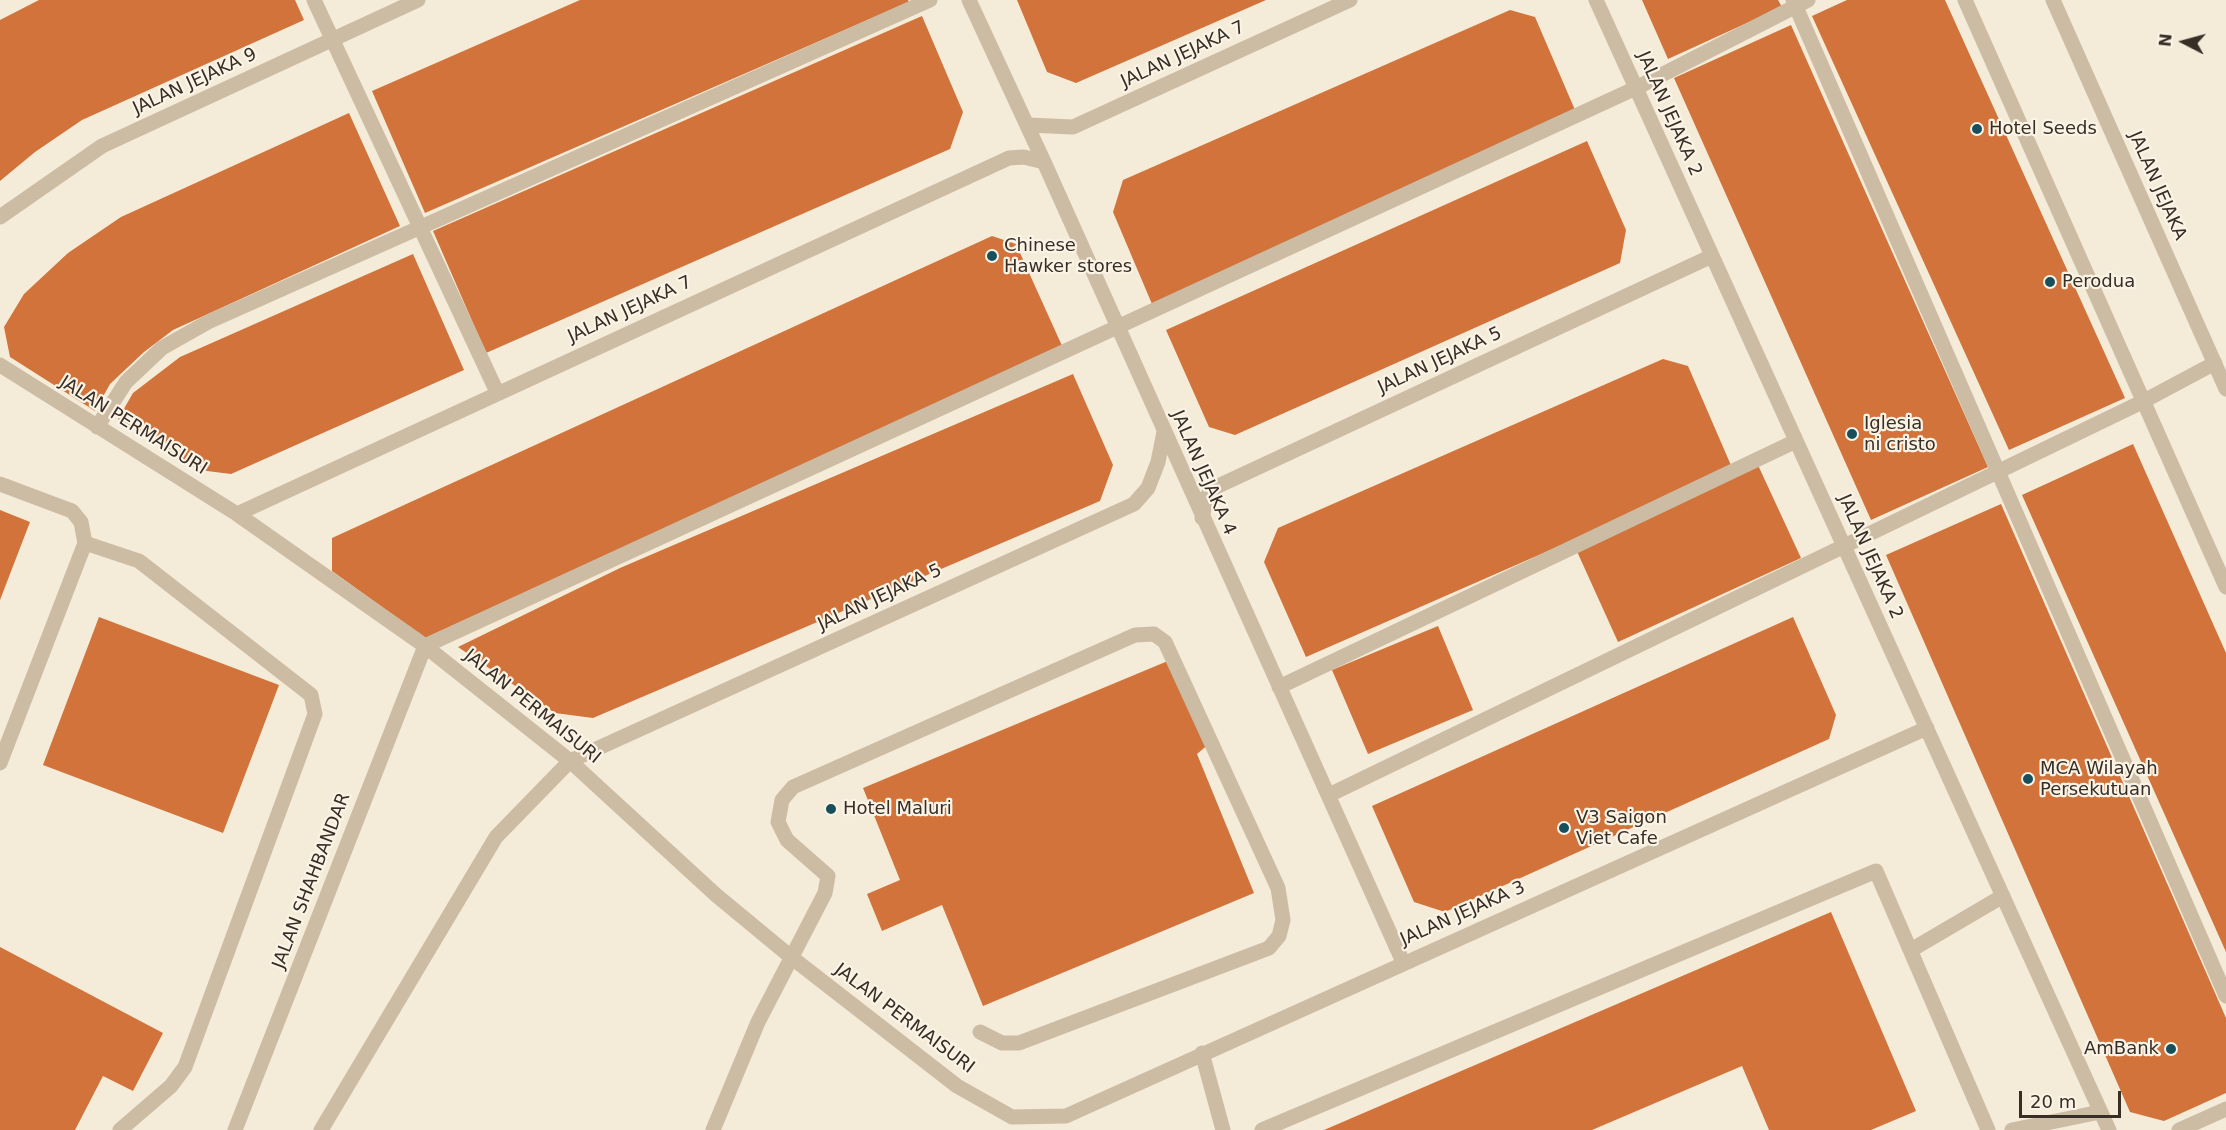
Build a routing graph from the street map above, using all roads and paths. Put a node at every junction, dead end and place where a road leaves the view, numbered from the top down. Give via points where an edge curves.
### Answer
1 (314, 0) edge
2 (418, 0) edge
3 (930, 0) edge
4 (969, 0) edge
5 (1350, 0) edge
6 (1596, 0) edge
7 (1965, 0) edge
8 (2053, 0) edge
9 (1799, 2) edge
10 (333, 39) junction
11 (1636, 88) junction
12 (1028, 125) junction
13 (1044, 162) junction
14 (0, 217) edge
15 (420, 228) junction
16 (1712, 256) junction
17 (1117, 328) junction
18 (2215, 363) junction
19 (0, 365) edge
20 (2226, 389) edge
21 (496, 392) junction
22 (2142, 402) junction
23 (98, 427) junction
24 (1164, 432) junction
25 (1796, 441) junction
26 (1997, 470) junction
27 (0, 484) edge
28 (237, 514) junction
29 (1202, 518) junction
30 (85, 543) junction
31 (1843, 545) junction
32 (2226, 587) edge
33 (425, 646) junction
34 (1279, 687) junction
35 (1927, 728) junction
36 (570, 761) junction
37 (0, 763) edge
38 (1329, 795) junction
39 (2003, 896) junction
40 (1911, 950) junction
41 (791, 957) junction
42 (1403, 962) junction
43 (2226, 996) edge
44 (980, 1032) dead end
45 (1202, 1053) junction
46 (2226, 1109) edge
47 (2100, 1112) junction
48 (1012, 1117) joint
49 (1067, 1123) edge
50 (120, 1130) edge
51 (235, 1130) edge
52 (321, 1130) edge
53 (713, 1130) edge
54 (1223, 1130) edge
55 (1262, 1130) edge
56 (1989, 1130) edge
57 (2012, 1130) edge
58 (2109, 1130) edge
59 (2179, 1130) edge

1 - 10 street
2 - 10 street, JALAN JEJAKA 9
3 - 15 street
4 - 12 street, JALAN JEJAKA 4
5 - 12 street, JALAN JEJAKA 7 via 1073,127
6 - 11 street, JALAN JEJAKA 2
7 - 22 street
8 - 18 street, JALAN JEJAKA
9 - 11 street
9 - 26 street
10 - 14 street, JALAN JEJAKA 9 via 102,146
10 - 15 street
11 - 16 street, JALAN JEJAKA 2
11 - 17 street
12 - 13 street, JALAN JEJAKA 4
13 - 17 street, JALAN JEJAKA 4
13 - 21 street, JALAN JEJAKA 7 via 1009,158
15 - 21 street
15 - 23 street via 208,322 162,348 126,382
16 - 25 street, JALAN JEJAKA 2
16 - 29 street, JALAN JEJAKA 5 via 1216,487 1207,496
17 - 24 street, JALAN JEJAKA 4
17 - 33 street
18 - 20 street, JALAN JEJAKA
18 - 22 street
19 - 23 street, JALAN PERMAISURI
21 - 28 street, JALAN JEJAKA 7
22 - 26 street
22 - 32 street
23 - 28 street, JALAN PERMAISURI
24 - 29 street, JALAN JEJAKA 4
24 - 36 street, JALAN JEJAKA 5 via 1148,488 1134,504
25 - 31 street, JALAN JEJAKA 2
25 - 34 street
26 - 31 street
26 - 43 street
27 - 30 street via 72,511 81,522
28 - 33 street, JALAN PERMAISURI
29 - 34 street, JALAN JEJAKA 4
30 - 37 street
30 - 50 street via 139,561 311,695 315,714 185,1067 171,1086
31 - 35 street, JALAN JEJAKA 2
31 - 38 street
33 - 36 street, JALAN PERMAISURI
33 - 51 street, JALAN SHAHBANDAR
34 - 38 street, JALAN JEJAKA 4
35 - 39 street, JALAN JEJAKA 2
35 - 42 street, JALAN JEJAKA 3
36 - 41 street, JALAN PERMAISURI via 716,895
36 - 52 street via 496,837
38 - 42 street, JALAN JEJAKA 4
39 - 40 street
39 - 47 street, JALAN JEJAKA 2
40 - 55 street via 1876,871
40 - 56 street
41 - 44 street via 825,893 828,876 787,840 778,822 782,800 793,787 1135,635 1154,634 1165,642 1278,888 1283,920 1279,936 1269,948 1019,1043 1002,1043
41 - 48 street, JALAN PERMAISURI via 957,1086
41 - 53 street via 758,1022
42 - 45 street, JALAN JEJAKA 3
45 - 49 street, JALAN JEJAKA 3
45 - 54 street
46 - 59 street
47 - 57 street
47 - 58 street, JALAN JEJAKA 2
48 - 49 street, JALAN JEJAKA 3

